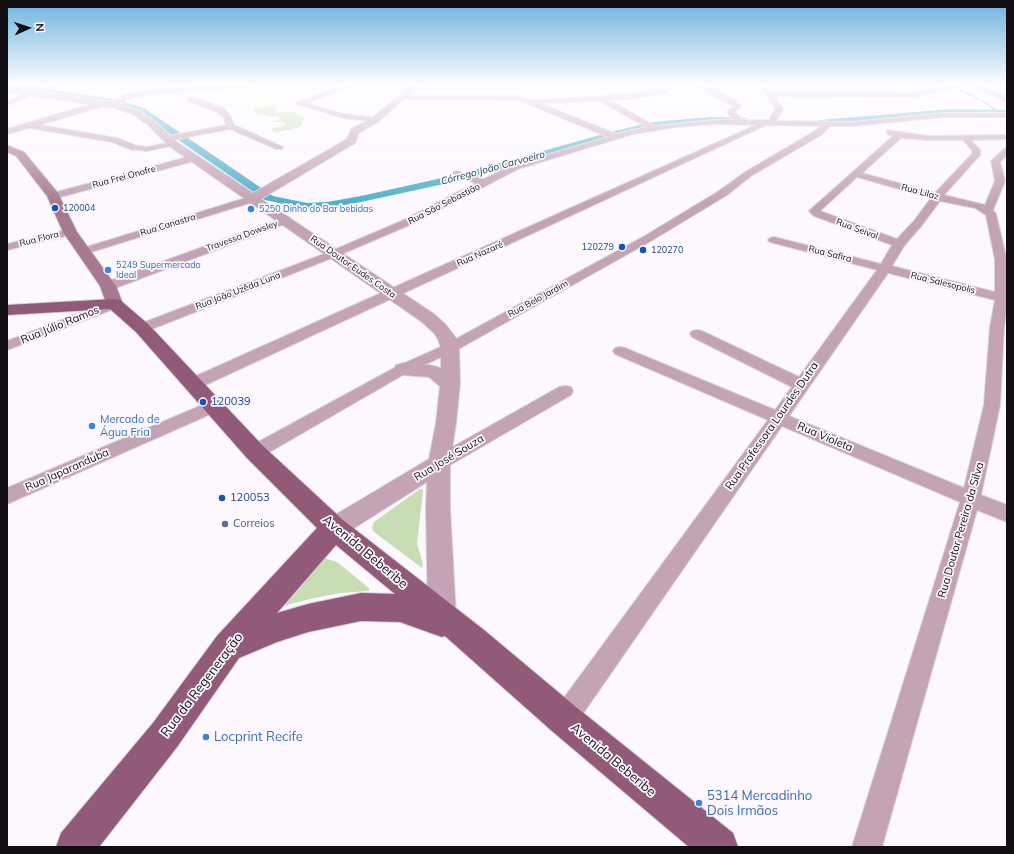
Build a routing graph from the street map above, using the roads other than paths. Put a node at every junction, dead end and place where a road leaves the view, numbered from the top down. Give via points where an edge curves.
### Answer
1 (29, 125) joint
2 (153, 125) edge
3 (366, 125) edge
4 (586, 125) edge
5 (669, 125) edge
6 (764, 125) edge
7 (800, 125) edge
8 (827, 125) edge
9 (869, 125) edge
10 (230, 126) joint
11 (649, 126) joint
12 (7, 132) edge
13 (611, 135) junction
14 (899, 135) junction
15 (813, 136) junction
16 (1005, 138) edge
17 (171, 140) junction
18 (969, 141) junction
19 (132, 147) joint
20 (279, 147) dead end
21 (7, 148) edge
22 (1006, 152) edge
23 (195, 158) junction
24 (856, 174) junction
25 (462, 176) dead end
26 (485, 183) junction
27 (52, 196) junction
28 (937, 196) junction
29 (255, 197) junction
30 (986, 210) junction
31 (286, 220) junction
32 (994, 230) junction
33 (70, 232) junction
34 (1007, 232) edge
35 (774, 240) dead end
36 (899, 244) junction
37 (7, 247) edge
38 (84, 251) junction
39 (333, 254) junction
40 (885, 268) junction
41 (390, 293) junction
42 (111, 294) junction
43 (1002, 298) junction
44 (7, 310) edge
45 (142, 328) junction
46 (697, 334) dead end
47 (7, 346) edge
48 (450, 348) junction
49 (620, 351) dead end
50 (403, 369) junction
51 (193, 384) junction
52 (450, 384) junction
53 (801, 385) junction
54 (565, 391) dead end
55 (214, 406) junction
56 (778, 418) junction
57 (255, 452) junction
58 (438, 463) junction
59 (7, 496) edge
60 (972, 498) junction
61 (1007, 514) edge
62 (334, 528) junction
63 (448, 622) junction
64 (228, 647) junction
65 (564, 719) junction
66 (75, 847) edge
67 (718, 847) edge
68 (868, 847) edge

1 - 12 street
1 - 19 street via 114,140
2 - 17 street, Rua Doutor Eudes Costa
3 - 29 street via 355,131 351,141 345,146
4 - 13 street
5 - 11 street, Rua São Sebastião
6 - 41 street, Rua Nazaré
7 - 15 street
8 - 15 street, Rua Belo Jardim
9 - 14 street
10 - 17 street
10 - 20 street
11 - 13 street, Rua São Sebastião
13 - 26 street, Rua São Sebastião via 523,164
14 - 18 street
14 - 24 street
15 - 48 street, Rua Belo Jardim via 748,174 690,214
16 - 18 street
17 - 19 street via 147,149
17 - 23 street, Rua Doutor Eudes Costa
18 - 22 street
18 - 28 street, Rua Professora Lourdes Dutra via 976,150 976,155
21 - 27 main road via 20,154
22 - 30 street via 995,161 1000,181
23 - 27 street, Rua Frei Onofre
23 - 29 street, Rua Doutor Eudes Costa
24 - 28 street, Rua Lilaz
24 - 36 street, Rua Seival via 815,208 815,213
25 - 26 street
26 - 39 street, Rua São Sebastião via 408,222
27 - 33 main road
28 - 30 street, Rua Lilaz
28 - 36 street, Rua Professora Lourdes Dutra
29 - 31 street, Rua Doutor Eudes Costa
29 - 38 street, Rua Canastra
30 - 32 street, Rua Doutor Pereira da Silva
31 - 39 street, Rua Doutor Eudes Costa
31 - 42 street, Travessa Dowsley
32 - 34 street
32 - 43 street, Rua Doutor Pereira da Silva via 1001,260
33 - 37 street, Rua Flora
33 - 38 main road
35 - 40 street, Rua Safira
36 - 40 street, Rua Professora Lourdes Dutra
38 - 42 main road
39 - 41 street, Rua Doutor Eudes Costa
39 - 45 street, Rua João Uzêda Luna
40 - 43 street, Rua Salesopolis
40 - 53 street, Rua Professora Lourdes Dutra
41 - 48 street, Rua Doutor Eudes Costa via 440,329 448,338
41 - 51 street, Rua Nazaré
42 - 44 main road
42 - 45 main road, Avenida Beberibe
42 - 47 street, Rua Júlio Ramos
43 - 60 street, Rua Doutor Pereira da Silva via 997,326 992,405
45 - 51 main road, Avenida Beberibe
46 - 53 street
48 - 50 street, Rua Belo Jardim
48 - 52 street, Rua Doutor Eudes Costa
49 - 56 street, Rua Violeta
50 - 52 street via 436,373
50 - 57 street, Rua Belo Jardim
51 - 55 main road, Avenida Beberibe
52 - 58 street, Rua Doutor Eudes Costa
53 - 56 street, Rua Professora Lourdes Dutra
54 - 58 street, Rua José Souza
55 - 57 main road, Avenida Beberibe
55 - 59 street, Rua Japaranduba
56 - 60 street, Rua Violeta
56 - 65 street, Rua Professora Lourdes Dutra
57 - 62 main road, Avenida Beberibe
58 - 62 street, Rua José Souza
58 - 63 street, Rua Doutor Eudes Costa via 438,508
60 - 61 street, Rua Violeta
60 - 68 street, Rua Doutor Pereira da Silva
62 - 63 main road, Avenida Beberibe
62 - 64 main road, Rua da Regeneração
63 - 64 main road via 400,608 361,607 274,628
63 - 65 main road, Avenida Beberibe via 473,640
64 - 66 main road, Rua da Regeneração via 165,735
65 - 67 main road, Avenida Beberibe

